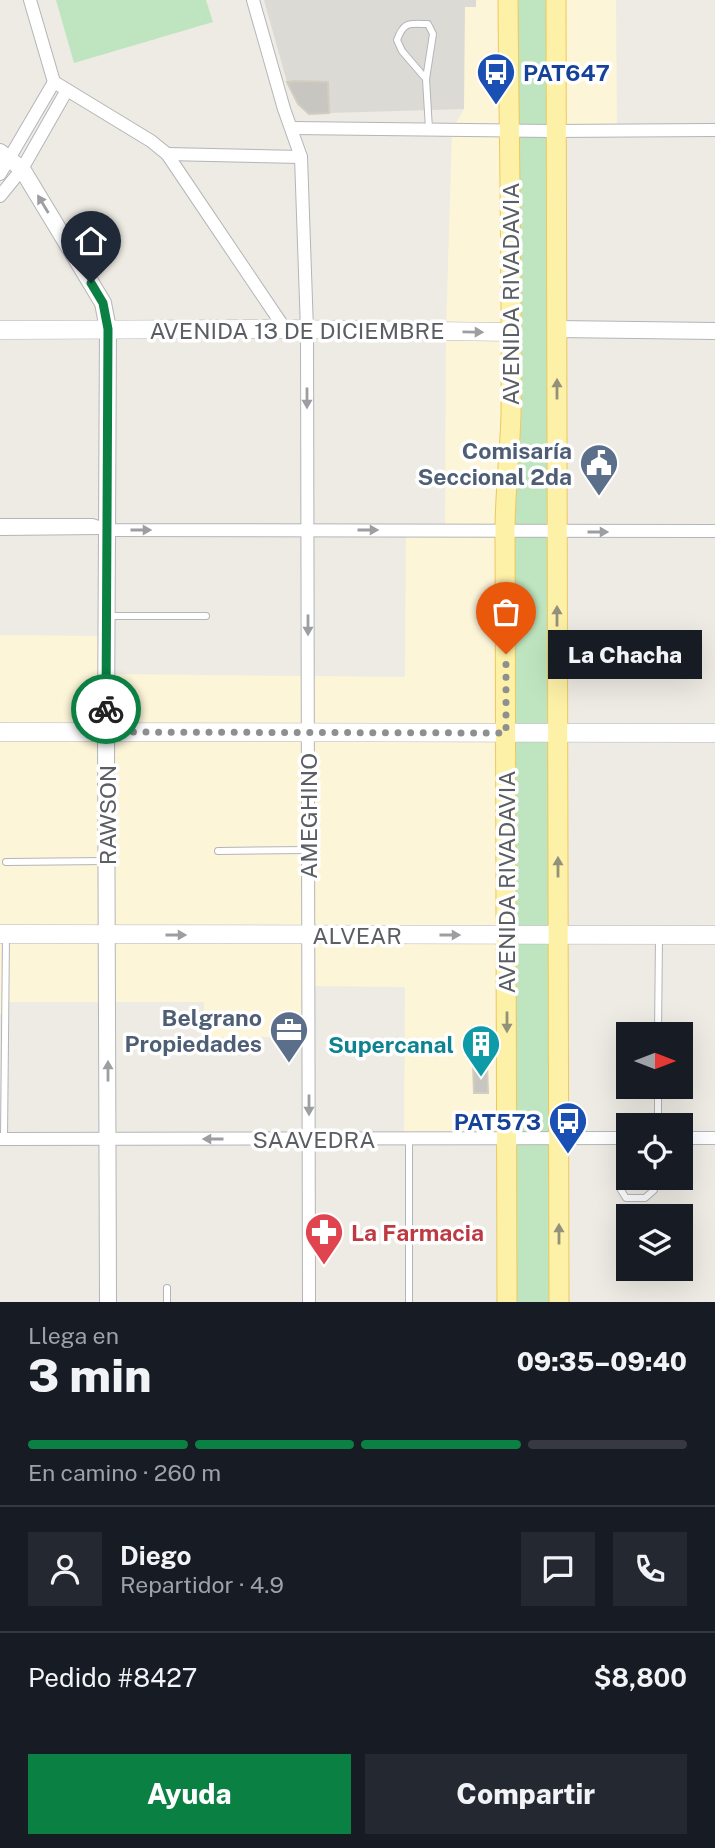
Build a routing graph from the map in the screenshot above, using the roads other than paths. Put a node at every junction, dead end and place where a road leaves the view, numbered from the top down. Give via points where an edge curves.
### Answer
1 (21, 0) edge
2 (253, 0) edge
3 (508, 0) edge
4 (556, 0) edge
5 (31, 5) edge
6 (426, 79) junction
7 (54, 82) junction
8 (67, 90) junction
9 (292, 128) junction
10 (429, 130) junction
11 (715, 130) edge
12 (509, 131) junction
13 (556, 131) junction
14 (167, 154) junction
15 (301, 157) junction
16 (10, 160) edge
17 (0, 174) edge
18 (0, 197) edge
19 (108, 329) junction
20 (285, 329) junction
21 (556, 329) junction
22 (0, 330) edge
23 (307, 330) junction
24 (715, 331) edge
25 (511, 332) junction
26 (0, 525) edge
27 (107, 530) junction
28 (307, 530) junction
29 (505, 531) junction
30 (715, 531) edge
31 (0, 532) edge
32 (557, 532) junction
33 (107, 615) junction
34 (206, 616) dead end
35 (0, 732) edge
36 (106, 732) junction
37 (308, 733) junction
38 (506, 733) junction
39 (558, 733) junction
40 (715, 733) edge
41 (308, 850) junction
42 (218, 851) dead end
43 (107, 861) junction
44 (6, 862) dead end
45 (3, 934) edge
46 (107, 935) junction
47 (309, 935) junction
48 (506, 935) junction
49 (558, 935) junction
50 (659, 935) junction
51 (715, 935) edge
52 (3, 975) edge
53 (658, 1022) edge
54 (409, 1138) junction
55 (507, 1138) junction
56 (559, 1138) junction
57 (616, 1138) edge
58 (693, 1138) edge
59 (715, 1138) edge
60 (2, 1139) edge
61 (108, 1139) junction
62 (309, 1139) junction
63 (621, 1190) edge
64 (654, 1190) edge
65 (167, 1288) dead end
66 (108, 1302) edge
67 (167, 1302) edge
68 (309, 1302) edge
69 (409, 1302) edge
70 (507, 1302) edge
71 (559, 1302) edge

1 - 5 street
2 - 9 street, AMEGHINO
3 - 12 main road, AVENIDA RIVADAVIA
4 - 13 main road, AVENIDA RIVADAVIA
5 - 7 street
6 - 6 lane via 433,34 428,24 408,23 397,40
6 - 10 lane
7 - 8 street
7 - 16 street
8 - 14 street
8 - 16 street
9 - 10 street
9 - 15 street, AMEGHINO
10 - 12 street
11 - 13 street
12 - 13 street
12 - 25 main road, AVENIDA RIVADAVIA
13 - 21 main road, AVENIDA RIVADAVIA
14 - 15 street
14 - 20 street
15 - 23 street, AMEGHINO
16 - 17 street
16 - 18 street
19 -> 16 street, RAWSON via 103,303
19 - 20 main road, AVENIDA 13 DE DICIEMBRE
19 - 22 main road, AVENIDA 13 DE DICIEMBRE
19 - 27 street, RAWSON
20 - 23 main road, AVENIDA 13 DE DICIEMBRE
21 - 24 street
32 -> 21 main road, AVENIDA RIVADAVIA
23 -> 25 main road, AVENIDA 13 DE DICIEMBRE
23 -> 28 street, AMEGHINO
25 - 29 main road, AVENIDA RIVADAVIA
26 - 27 street
27 -> 28 street
27 - 31 lane
27 - 33 street, RAWSON
28 -> 29 street
28 -> 37 street, AMEGHINO
29 - 32 street
29 - 38 main road, AVENIDA RIVADAVIA
32 -> 30 street
39 -> 32 main road, AVENIDA RIVADAVIA
33 - 34 lane
33 - 36 street, RAWSON
35 - 36 main road
36 - 37 main road
36 - 43 street, RAWSON
37 - 38 main road
37 - 41 street, AMEGHINO
38 - 39 main road
38 - 48 main road, AVENIDA RIVADAVIA
39 - 40 main road
49 -> 39 main road, AVENIDA RIVADAVIA
41 - 42 lane
41 - 47 street, AMEGHINO
43 - 44 lane
43 - 46 street, RAWSON
45 - 46 main road, ALVEAR
45 - 52 lane
46 -> 47 main road, ALVEAR
61 -> 46 street, RAWSON
47 -> 48 main road, ALVEAR
47 -> 62 street, AMEGHINO
48 - 49 main road, ALVEAR
48 -> 55 main road, AVENIDA RIVADAVIA
49 - 50 main road, ALVEAR
49 - 56 main road, AVENIDA RIVADAVIA
50 - 51 main road, ALVEAR
50 - 53 lane
52 - 60 lane
54 - 55 street, SAAVEDRA
54 - 62 street, SAAVEDRA
54 - 69 lane
55 - 56 street, SAAVEDRA
55 - 70 main road, AVENIDA RIVADAVIA
56 - 57 street, SAAVEDRA
71 -> 56 main road, AVENIDA RIVADAVIA
58 - 59 street
60 - 61 street, SAAVEDRA
62 -> 61 street, SAAVEDRA
61 - 66 street, RAWSON
62 - 68 street, AMEGHINO
63 - 64 lane via 626,1198 645,1198
65 - 67 lane

